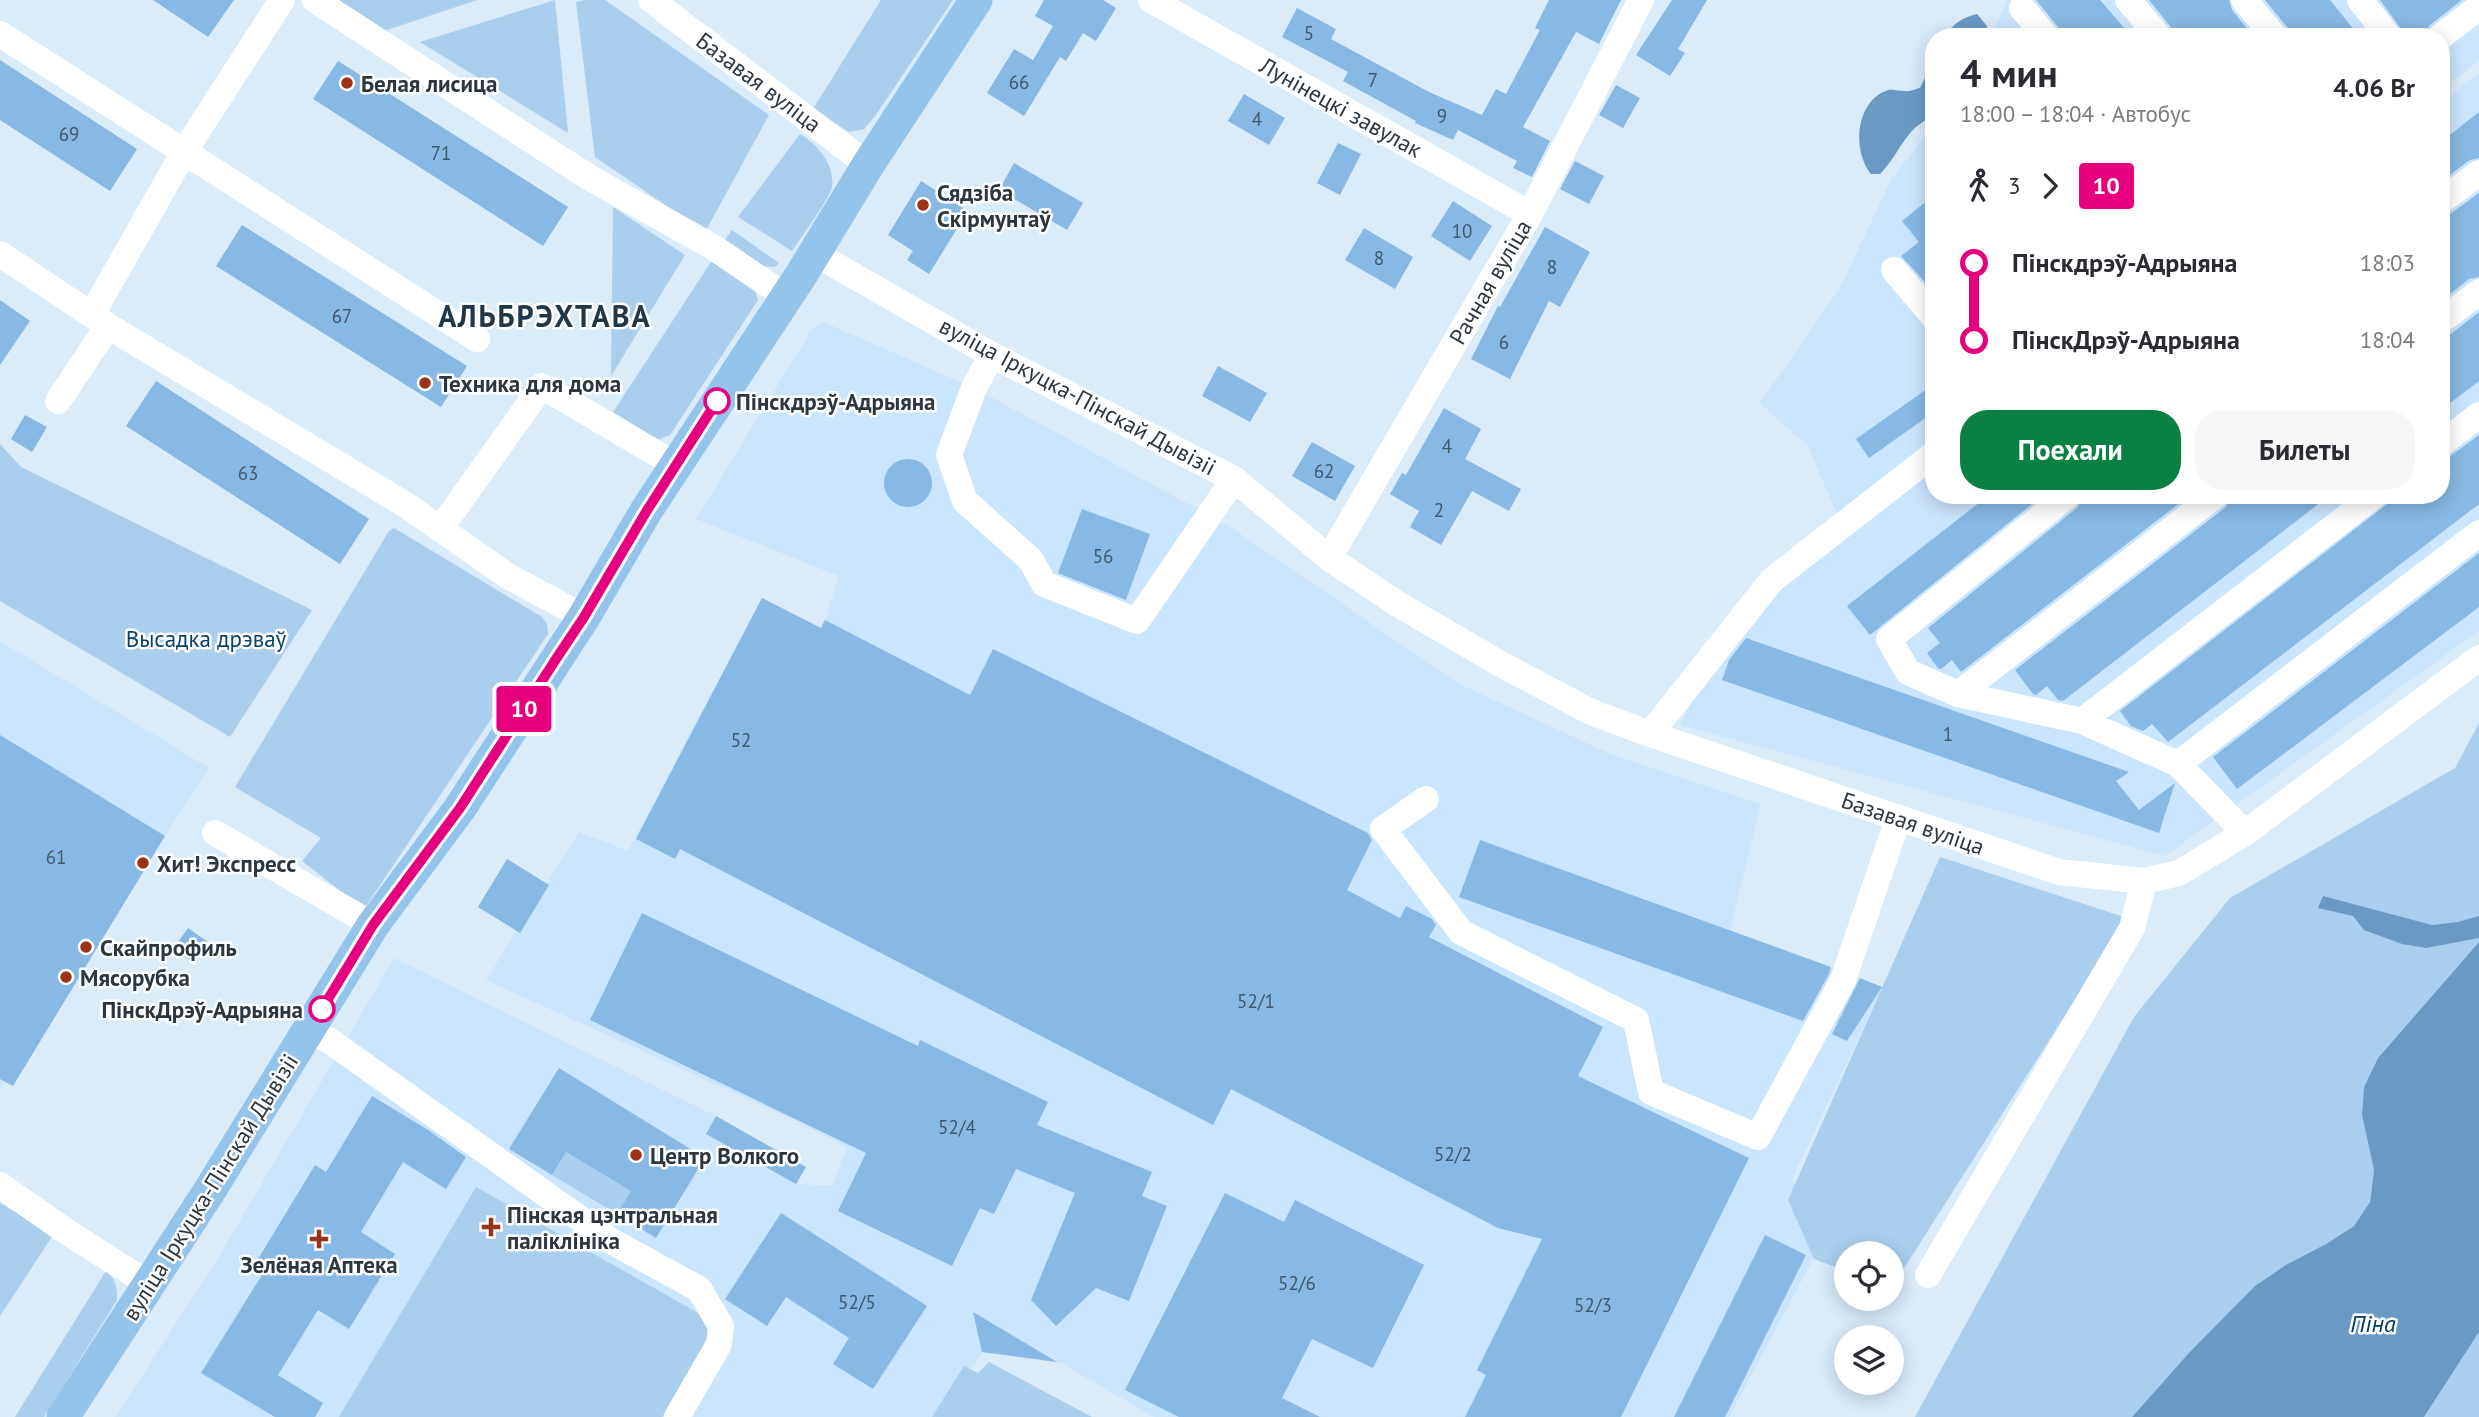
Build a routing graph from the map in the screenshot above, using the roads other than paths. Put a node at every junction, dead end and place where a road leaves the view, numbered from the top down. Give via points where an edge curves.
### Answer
1 (282, 0) edge
2 (315, 0) edge
3 (651, 0) edge
4 (976, 0) edge
5 (1151, 0) edge
6 (1641, 0) edge
7 (2128, 0) edge
8 (2244, 0) edge
9 (2360, 0) edge
10 (2475, 0) edge
11 (2479, 6) edge
12 (2022, 8) dead end
13 (2039, 28) edge
14 (2151, 28) edge
15 (2267, 28) edge
16 (2382, 28) edge
17 (2450, 29) edge
18 (0, 34) edge
19 (184, 152) junction
20 (868, 165) junction
21 (2479, 173) edge
22 (2450, 194) edge
23 (1530, 214) junction
24 (814, 253) junction
25 (0, 254) edge
26 (1894, 270) dead end
27 (2479, 292) edge
28 (785, 296) junction
29 (1925, 306) edge
30 (2450, 314) edge
31 (100, 320) junction
32 (477, 339) dead end
33 (992, 355) junction
34 (58, 401) dead end
35 (2479, 415) edge
36 (2450, 437) edge
37 (1925, 461) edge
38 (676, 465) junction
39 (1234, 478) junction
40 (2057, 504) edge
41 (2204, 504) edge
42 (2363, 504) edge
43 (440, 528) junction
44 (2479, 533) edge
45 (1329, 558) junction
46 (584, 617) junction
47 (2479, 658) edge
48 (1958, 694) junction
49 (2082, 721) junction
50 (1650, 734) junction
51 (2178, 764) junction
52 (1426, 799) dead end
53 (1898, 819) junction
54 (215, 833) dead end
55 (2245, 833) junction
56 (2144, 881) junction
57 (373, 925) junction
58 (309, 1030) junction
59 (0, 1185) edge
60 (1928, 1275) dead end
61 (149, 1284) junction
62 (63, 1417) edge
63 (677, 1417) edge

1 - 19 street
2 - 28 street via 590,178 713,247
3 - 20 street, Базавая вуліца
4 - 20 main road, вуліца Іркуцка-Пінскай Дывізіі
5 - 23 street, Лунінецкі завулак
6 - 23 street, Рачная вуліца
7 - 14 street
8 - 15 street
9 - 16 street
10 - 11 street
11 - 17 street
12 - 13 street
18 - 19 street
19 - 31 street
19 - 32 street
20 - 24 main road, вуліца Іркуцка-Пінскай Дывізіі
21 - 22 street
23 - 45 street, Рачная вуліца
24 - 28 main road, вуліца Іркуцка-Пінскай Дывізіі
24 - 33 street, вуліца Іркуцка-Пінскай Дывізіі
25 - 31 street
26 - 29 street
27 - 30 street
28 - 38 main road, вуліца Іркуцка-Пінскай Дывізіі
31 - 34 street
31 - 43 street
33 - 39 street, вуліца Іркуцка-Пінскай Дывізіі
33 - 39 street via 948,455 965,501 1031,560 1044,584 1137,621
35 - 36 street
37 - 50 street via 1772,580
38 - 43 street via 541,386
38 - 46 main road, вуліца Іркуцка-Пінскай Дывізіі
39 - 45 street, вуліца Іркуцка-Пінскай Дывізіі
40 - 48 street via 1889,639 1908,672
41 - 48 street
42 - 49 street
43 - 46 street via 508,576
44 - 51 street
45 - 50 street, Базавая вуліца via 1499,663 1589,711
46 - 57 main road, вуліца Іркуцка-Пінскай Дывізіі via 460,808
47 - 55 street, Базавая вуліца
48 - 49 street
49 - 51 street
50 - 53 street, Базавая вуліца
51 - 55 street
52 - 53 street via 1383,830 1461,932 1636,1020 1651,1092 1758,1138 1843,980
53 - 56 street, Базавая вуліца via 2059,872
54 - 57 street
55 - 56 street, Базавая вуліца via 2179,873
56 - 60 street via 2132,928
57 - 58 main road, вуліца Іркуцка-Пінскай Дывізіі
58 - 61 main road, вуліца Іркуцка-Пінскай Дывізіі
58 - 63 street via 613,1242 699,1290 721,1326 719,1344
59 - 61 street
61 - 62 main road, вуліца Іркуцка-Пінскай Дывізіі

